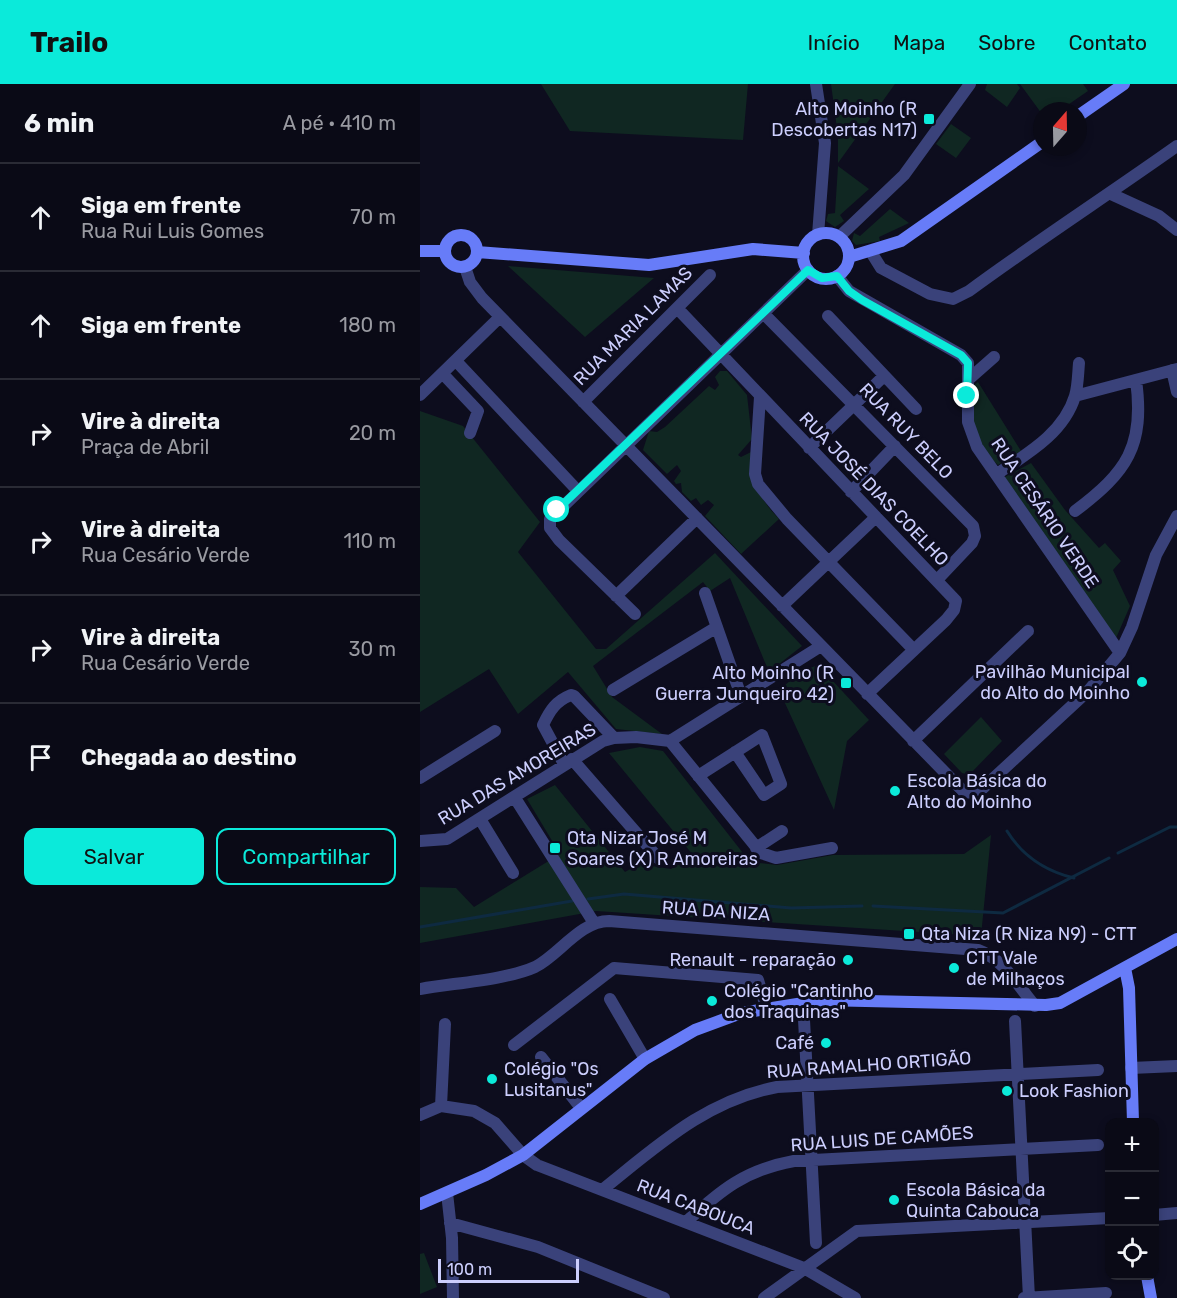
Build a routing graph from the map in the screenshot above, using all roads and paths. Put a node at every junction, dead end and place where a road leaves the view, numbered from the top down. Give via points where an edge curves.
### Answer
1 (816, 84) edge
2 (970, 84) edge
3 (1124, 84) edge
4 (1087, 110) edge
5 (1177, 146) edge
6 (1033, 148) edge
7 (1111, 194) junction
8 (1177, 230) edge
9 (818, 235) junction
10 (839, 237) junction
11 (420, 251) edge
12 (444, 251) junction
13 (477, 252) junction
14 (871, 252) junction
15 (804, 253) junction
16 (849, 257) junction
17 (465, 267) junction
18 (808, 270) junction
19 (710, 275) dead end
20 (837, 276) junction
21 (676, 308) junction
22 (764, 314) junction
23 (828, 316) dead end
24 (500, 317) junction
25 (721, 356) junction
26 (994, 357) dead end
27 (456, 361) junction
28 (1079, 363) dead end
29 (1175, 370) edge
30 (884, 376) junction
31 (439, 378) junction
32 (969, 379) junction
33 (1136, 380) junction
34 (1177, 393) edge
35 (420, 395) edge
36 (1075, 396) junction
37 (760, 397) junction
38 (583, 402) junction
39 (855, 404) junction
40 (916, 409) dead end
41 (470, 433) dead end
42 (626, 445) junction
43 (895, 446) junction
44 (809, 448) junction
45 (997, 474) junction
46 (578, 491) junction
47 (851, 492) junction
48 (1076, 511) dead end
49 (876, 517) junction
50 (697, 518) junction
51 (1176, 520) edge
52 (829, 562) junction
53 (937, 580) junction
54 (705, 593) dead end
55 (616, 596) junction
56 (782, 606) junction
57 (635, 614) dead end
58 (717, 627) junction
59 (1028, 631) dead end
60 (820, 646) junction
61 (914, 650) junction
62 (1120, 653) junction
63 (613, 690) dead end
64 (867, 694) junction
65 (741, 696) junction
66 (495, 731) dead end
67 (614, 738) junction
68 (670, 741) junction
69 (913, 741) junction
70 (735, 752) junction
71 (568, 762) junction
72 (698, 776) junction
73 (420, 778) edge
74 (515, 798) junction
75 (480, 819) junction
76 (782, 831) dead end
77 (420, 841) edge
78 (832, 848) dead end
79 (756, 849) junction
80 (659, 859) dead end
81 (513, 873) dead end
82 (594, 923) junction
83 (1177, 939) edge
84 (1125, 968) junction
85 (1013, 981) junction
86 (420, 989) edge
87 (610, 999) dead end
88 (802, 1001) junction
89 (1008, 1006) junction
90 (1035, 1006) junction
91 (766, 1007) junction
92 (1015, 1021) dead end
93 (444, 1024) dead end
94 (514, 1045) dead end
95 (541, 1057) dead end
96 (645, 1059) junction
97 (1177, 1066) edge
98 (1131, 1068) junction
99 (1098, 1070) dead end
100 (1017, 1074) junction
101 (807, 1085) junction
102 (441, 1106) junction
103 (581, 1108) junction
104 (420, 1115) edge
105 (1133, 1118) edge
106 (1098, 1145) dead end
107 (1021, 1149) junction
108 (523, 1155) junction
109 (810, 1160) junction
110 (602, 1190) junction
111 (447, 1193) junction
112 (420, 1204) edge
113 (1177, 1213) edge
114 (1159, 1215) edge
115 (1105, 1218) edge
116 (1025, 1221) junction
117 (686, 1222) junction
118 (450, 1223) junction
119 (816, 1243) dead end
120 (804, 1268) junction
121 (1148, 1280) edge
122 (1106, 1293) dead end
123 (453, 1298) edge
124 (664, 1298) edge
125 (764, 1298) edge
126 (855, 1298) edge
127 (1024, 1298) edge
128 (1029, 1298) edge
129 (1151, 1298) edge

1 - 9 street via 825,143
2 - 10 street via 904,175
3 - 4 street
5 - 7 street
6 - 14 street via 901,241
7 - 8 street via 1159,216
7 - 14 street via 953,299 930,294 881,268
9 - 10 street
9 - 15 street via 810,240
10 - 16 street via 847,246
11 - 12 street
12 - 13 street via 452,237 464,235 473,241
12 - 17 street via 449,262
13 - 15 street via 649,265 744,250
13 - 17 street
14 - 16 street
15 - 18 street
16 - 20 street via 846,268
17 - 24 street via 470,282
18 - 20 street via 822,278
18 - 22 street
19 - 21 street, RUA MARIA LAMAS
20 - 32 street, RUA CESÁRIO VERDE via 862,300 961,355 968,363
21 - 25 street, RUA JOSÉ DIAS COELHO
21 - 38 street, RUA MARIA LAMAS
22 - 25 street
22 - 39 street, RUA RUY BELO
23 - 30 street
24 - 27 street
24 - 38 street
25 - 37 street, RUA JOSÉ DIAS COELHO
25 - 42 street
26 - 32 street
27 - 31 street
27 - 46 street
28 - 36 street
29 - 33 street
29 - 34 street
30 - 39 street
30 - 40 street
31 - 35 street
31 - 41 street via 478,411
32 - 45 street, RUA CESÁRIO VERDE via 968,422 977,447
33 - 36 street
33 - 48 street via 1139,426 1132,448 1108,486
36 - 45 street via 1057,429
37 - 44 street, RUA JOSÉ DIAS COELHO
37 - 52 street via 755,474 758,484
38 - 42 street
39 - 43 street, RUA RUY BELO
39 - 44 street
42 - 46 street
42 - 50 street
43 - 47 street
43 - 53 street, RUA RUY BELO via 973,526 972,543
44 - 47 street, RUA JOSÉ DIAS COELHO
45 - 62 street, RUA CESÁRIO VERDE
46 - 55 street via 550,519 550,528
47 - 49 street, RUA JOSÉ DIAS COELHO
49 - 52 street
49 - 53 street, RUA JOSÉ DIAS COELHO
50 - 55 street
50 - 56 street
51 - 62 street via 1154,559
52 - 56 street
52 - 61 street
53 - 61 street, RUA JOSÉ DIAS COELHO via 956,605
54 - 58 street
55 - 57 street
56 - 60 street
58 - 63 street
58 - 65 street
59 - 69 street
60 - 64 street
60 - 65 street
61 - 64 street, RUA JOSÉ DIAS COELHO
62 - 69 street via 1089,690 979,791 969,794 958,789
64 - 69 street
65 - 68 street
66 - 73 street
67 - 68 street, RUA DAS AMOREIRAS
67 - 71 street, RUA DAS AMOREIRAS
67 - 71 street via 574,696 562,698 543,724
68 - 72 street
70 - 70 street via 762,735 781,784 764,795
70 - 72 street
71 - 74 street, RUA DAS AMOREIRAS
71 - 80 street
72 - 79 street
74 - 75 street, RUA DAS AMOREIRAS
74 - 82 street
75 - 77 street, RUA DAS AMOREIRAS via 447,839
75 - 81 street
76 - 79 street
78 - 79 street via 776,858
82 - 85 street, RUA DA NIZA via 609,921 969,949 993,957
82 - 86 street via 525,971
83 - 84 street
84 - 90 street via 1060,1003
84 - 98 street
85 - 89 street
85 - 90 street, RUA DA NIZA
87 - 96 street
88 - 89 street
88 - 91 street
88 - 101 street
89 - 90 street
91 - 94 street via 758,980 614,968
91 - 96 street via 715,1022
92 - 100 street
93 - 102 street
95 - 103 street
96 - 103 street
97 - 98 street
98 - 105 street
99 - 100 street, RUA RAMALHO ORTIGÃO
100 - 101 street, RUA RAMALHO ORTIGÃO
100 - 107 street
101 - 109 street
101 - 110 street, RUA RAMALHO ORTIGÃO via 760,1090 700,1114
102 - 104 street
102 - 108 street via 486,1116
103 - 108 street
106 - 107 street, RUA LUIS DE CAMÕES
107 - 109 street, RUA LUIS DE CAMÕES
107 - 116 street
108 - 110 street, RUA CABOUCA via 537,1165
108 - 111 street
109 - 117 street, RUA LUIS DE CAMÕES via 754,1171 717,1194
109 - 119 street
110 - 117 street, RUA CABOUCA
111 - 112 street
111 - 118 street
113 - 114 street
115 - 116 street
116 - 120 street via 857,1232
116 - 128 street
117 - 120 street, RUA CABOUCA
118 - 123 street
118 - 124 street via 527,1243
120 - 125 street
120 - 126 street, RUA CABOUCA
121 - 129 street
122 - 128 street
127 - 128 street

